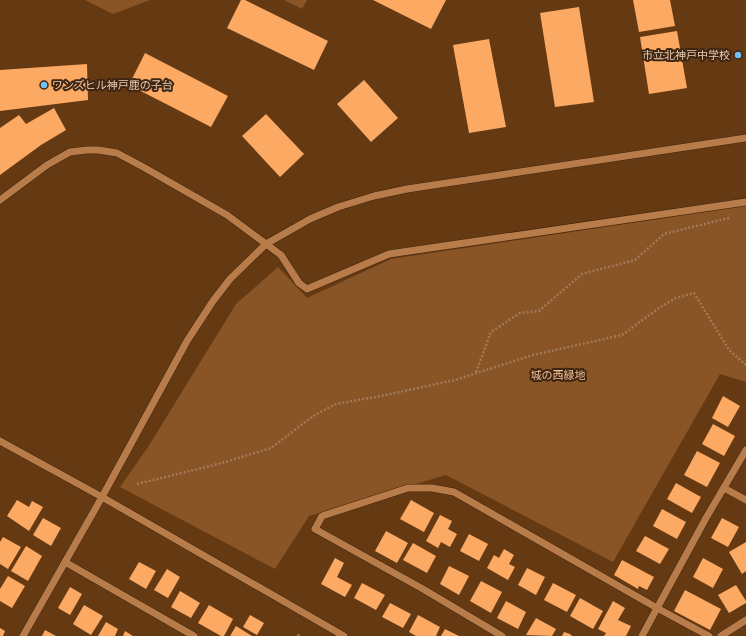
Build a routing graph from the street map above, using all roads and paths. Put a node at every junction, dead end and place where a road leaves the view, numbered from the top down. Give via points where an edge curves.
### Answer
1 (746, 138) edge
2 (0, 200) edge
3 (746, 202) edge
4 (734, 216) dead end
5 (266, 244) junction
6 (746, 365) edge
7 (476, 373) junction
8 (0, 441) edge
9 (746, 450) edge
10 (137, 484) dead end
11 (724, 488) junction
12 (102, 497) junction
13 (746, 500) edge
14 (65, 562) junction
15 (657, 608) junction
16 (746, 620) edge
17 (23, 636) edge
18 (194, 636) edge
19 (344, 636) edge
20 (502, 636) edge
21 (642, 636) edge
22 (709, 636) edge
23 (721, 636) edge

1 - 5 street via 407,189 338,207 310,219
2 - 5 street via 47,165 70,152 105,151 117,153 152,172 226,215
3 - 5 street via 389,254 307,289 299,282 281,255
4 - 7 path via 664,234 635,260 582,274 539,311 520,313 491,332
5 - 12 street via 230,280 187,341
6 - 7 path via 729,350 694,293 676,298 658,308 622,335 533,356
7 - 10 path via 455,380 336,404 314,416 271,448
8 - 12 street
9 - 11 street
11 - 13 street
11 - 15 street
12 - 14 street
12 - 19 street
14 - 17 street
14 - 18 street
15 - 20 street via 454,492 432,488 408,488 322,516 315,529
15 - 21 street
15 - 22 street
16 - 23 street

